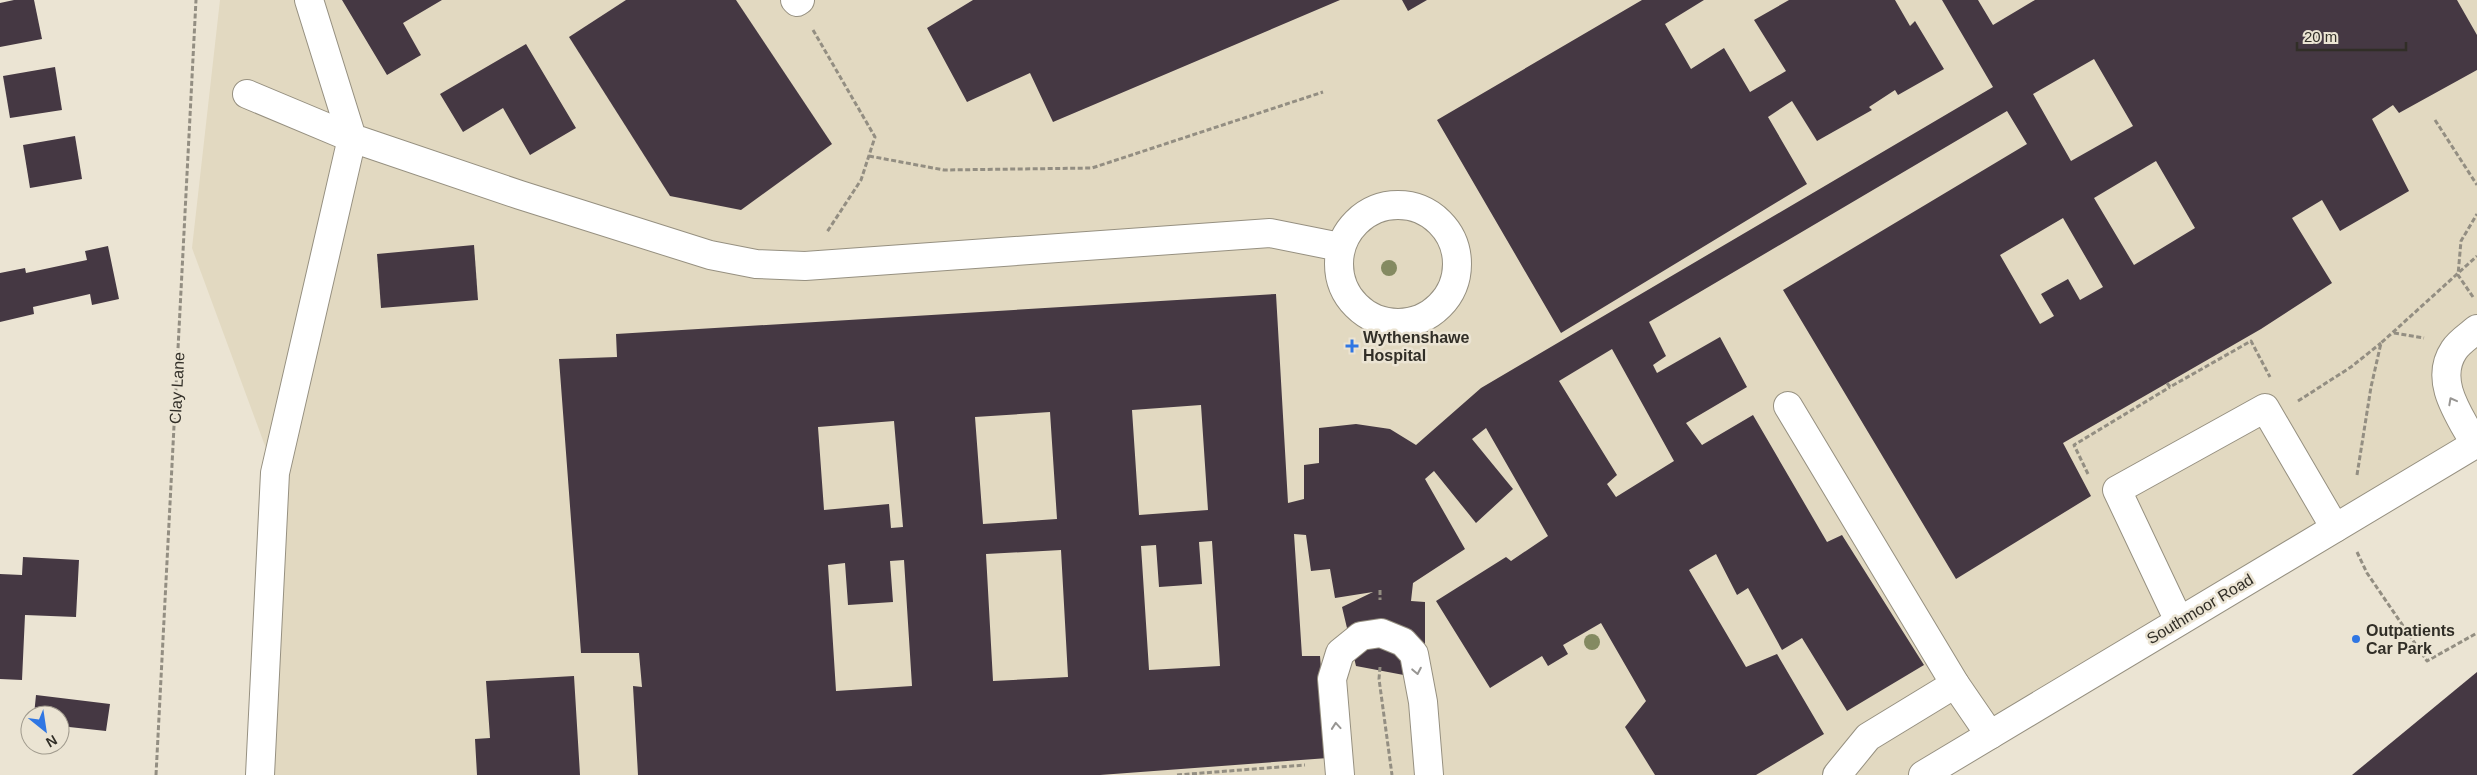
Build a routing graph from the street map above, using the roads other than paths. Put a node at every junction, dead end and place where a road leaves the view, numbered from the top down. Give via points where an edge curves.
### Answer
1 (309, 0) edge
2 (247, 94) dead end
3 (352, 138) junction
4 (1340, 247) junction
5 (2477, 329) edge
6 (1788, 406) dead end
7 (2476, 444) edge
8 (2336, 528) junction
9 (2179, 621) junction
10 (1955, 684) junction
11 (1990, 735) junction
12 (260, 775) edge
13 (1340, 775) edge
14 (1429, 775) edge
15 (1836, 775) edge
16 (1923, 775) edge

1 - 3 street
2 - 3 street
3 - 4 street via 710,255 756,264 805,266 1270,232
3 - 12 street via 275,474
4 - 4 street via 1352,225 1372,210 1397,203 1428,211 1454,240 1458,271 1447,300 1422,319 1393,324 1366,315 1341,282
7 -> 5 street via 2448,393 2446,367 2454,349
6 - 10 street
7 - 8 street, Southmoor Road
8 - 9 street, Southmoor Road
8 - 9 street via 2265,408 2117,490
9 - 11 street, Southmoor Road
10 - 11 street
10 - 15 street via 1868,737
11 - 16 street, Southmoor Road
13 -> 14 street via 1332,679 1340,653 1361,636 1381,632 1403,642 1414,654 1423,702

